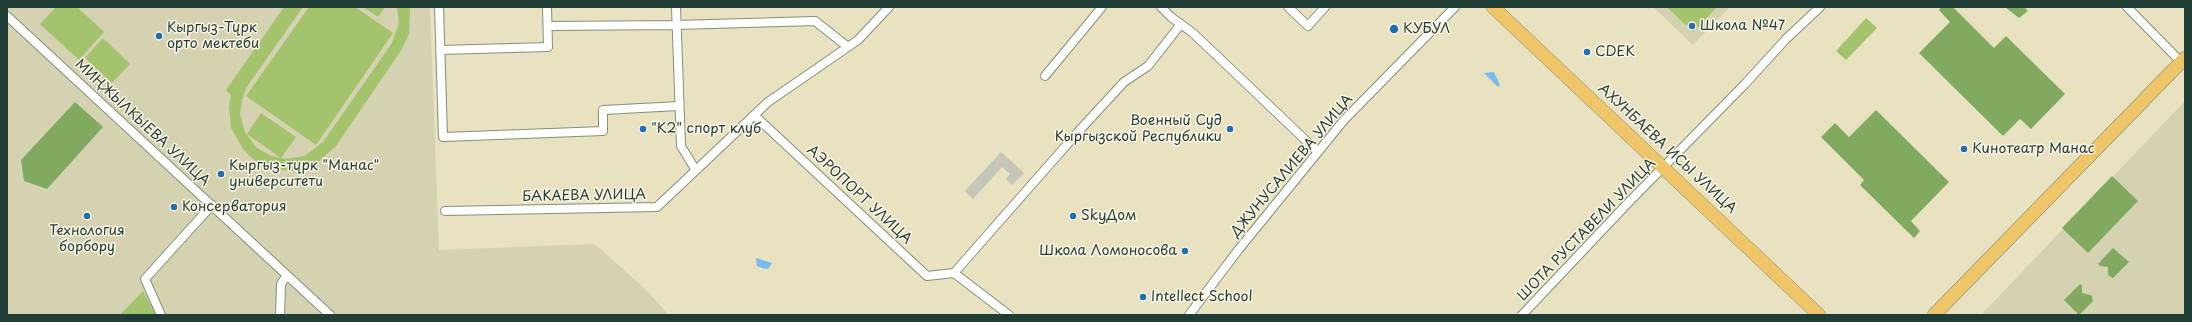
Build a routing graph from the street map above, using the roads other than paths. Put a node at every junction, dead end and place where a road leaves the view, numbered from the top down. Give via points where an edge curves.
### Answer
1 (438, 7) edge
2 (547, 7) edge
3 (676, 7) edge
4 (888, 7) edge
5 (1102, 7) edge
6 (1161, 7) edge
7 (1288, 7) edge
8 (1326, 7) edge
9 (1456, 7) edge
10 (1493, 7) edge
11 (1820, 7) edge
12 (2127, 7) edge
13 (7, 16) edge
14 (1181, 24) junction
15 (676, 25) junction
16 (548, 26) junction
17 (848, 47) junction
18 (440, 50) junction
19 (2184, 62) edge
20 (1045, 76) dead end
21 (679, 106) junction
22 (754, 115) junction
23 (1318, 152) junction
24 (695, 169) junction
25 (1664, 169) junction
26 (212, 205) junction
27 (445, 211) dead end
28 (954, 273) junction
29 (287, 275) junction
30 (161, 315) edge
31 (280, 315) edge
32 (330, 315) edge
33 (1009, 315) edge
34 (1189, 315) edge
35 (1522, 315) edge
36 (1819, 315) edge
37 (1934, 315) edge

1 - 18 street
2 - 16 street
3 - 15 street
4 - 17 street, БАКАЕВА УЛИЦА via 858,40
5 - 20 street
6 - 14 street
7 - 8 street via 1308,26
9 - 23 street, ДЖУНУСАЛИЕВА УЛИЦА via 1344,120
10 - 25 main road, АХУНБАЕВА ИСЫ УЛИЦА
11 - 25 street, ШОТА РУСТАВЕЛИ УЛИЦА via 1786,39
12 - 19 street
13 - 26 street, МИҢЖЫЛКЫЕВА УЛИЦА
14 - 23 street via 1193,32
14 - 28 street via 1148,66 1124,82
15 - 16 street
15 - 17 street via 815,21
15 - 21 street
16 - 18 street via 548,47
17 - 22 street, БАКАЕВА УЛИЦА via 768,102
18 - 21 street via 443,137 603,131 603,110
19 - 37 main road
21 - 24 street via 681,146
22 - 24 street, БАКАЕВА УЛИЦА
22 - 28 street, АЭРОПОРТ УЛИЦА via 927,276
23 - 34 street, ДЖУНУСАЛИЕВА УЛИЦА
24 - 27 street, БАКАЕВА УЛИЦА via 657,207
25 - 35 street, ШОТА РУСТАВЕЛИ УЛИЦА via 1626,205
25 - 36 main road, АХУНБАЕВА ИСЫ УЛИЦА
26 - 29 street, МИҢЖЫЛКЫЕВА УЛИЦА
26 - 30 street via 145,279
28 - 33 street
29 - 31 street via 280,284
29 - 32 street, МИҢЖЫЛКЫЕВА УЛИЦА

